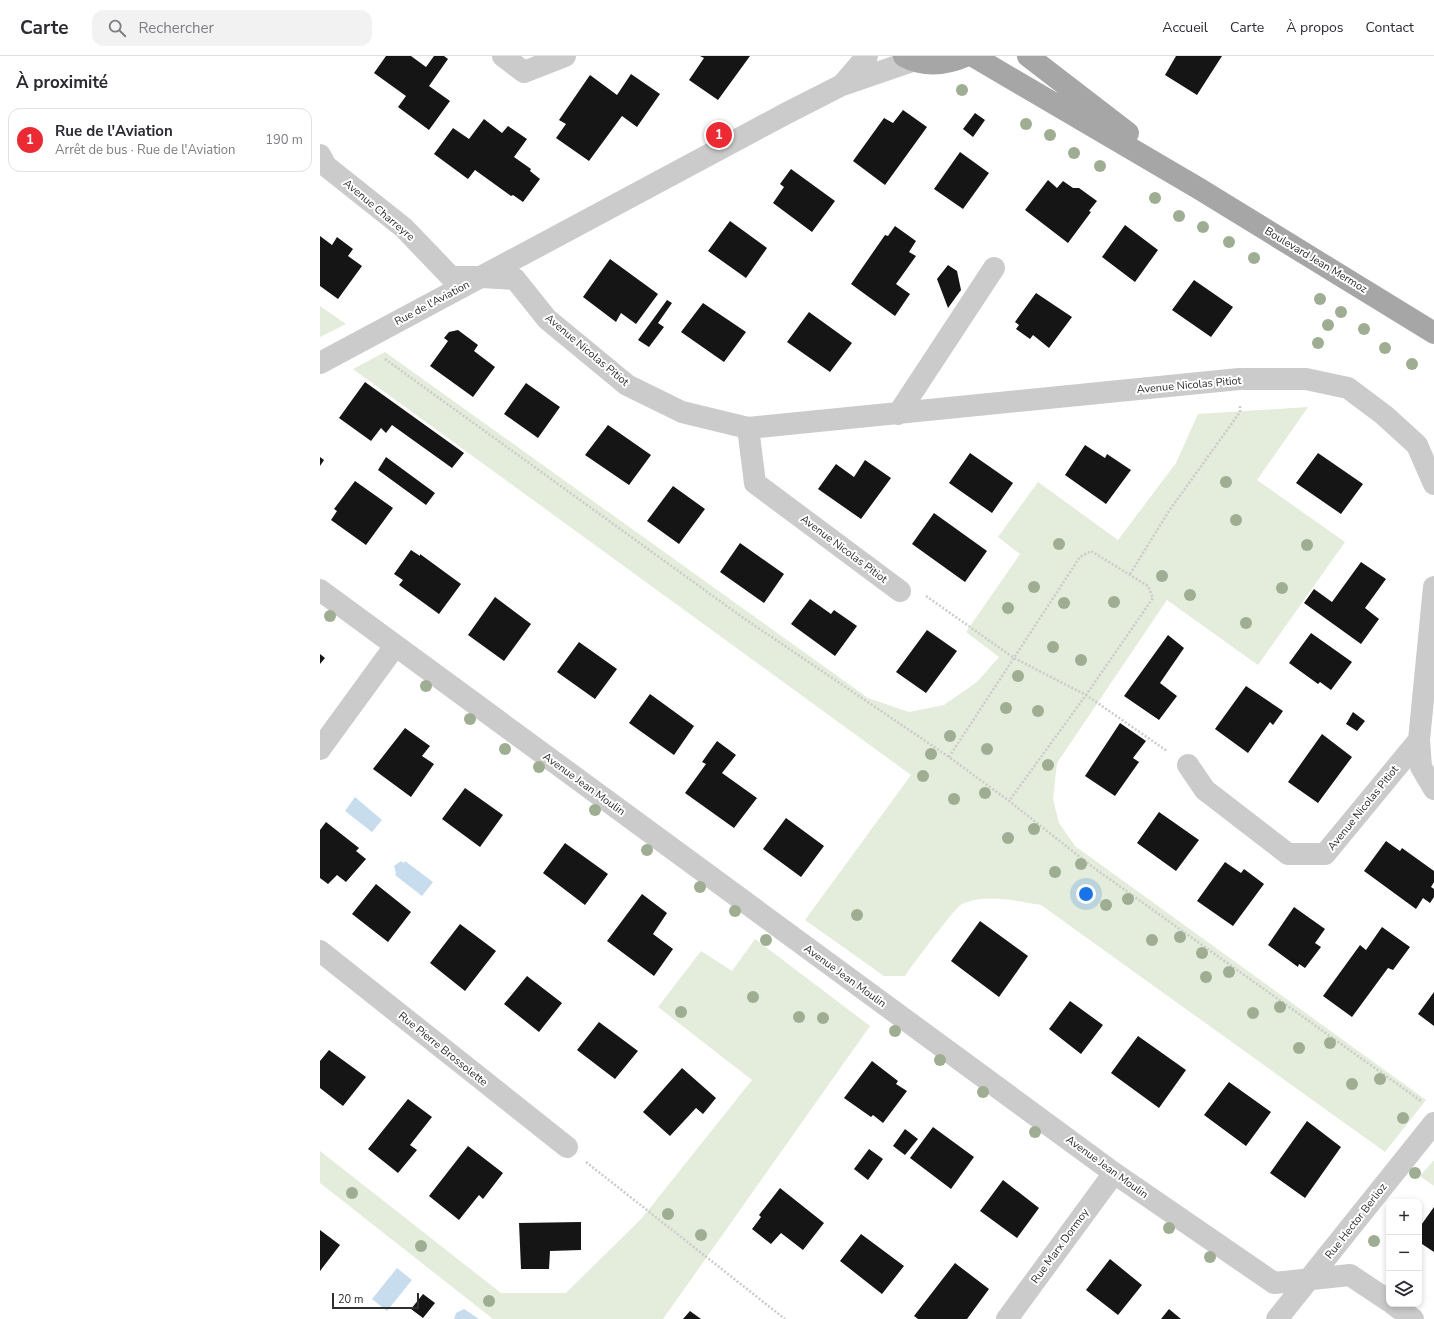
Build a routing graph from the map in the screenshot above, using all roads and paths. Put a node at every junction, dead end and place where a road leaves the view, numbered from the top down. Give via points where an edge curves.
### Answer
1 (503, 56) edge
2 (565, 56) edge
3 (867, 56) edge
4 (966, 56) edge
5 (973, 56) edge
6 (1028, 56) edge
7 (908, 58) edge
8 (842, 85) junction
9 (320, 155) edge
10 (1198, 188) junction
11 (994, 268) dead end
12 (482, 277) junction
13 (1434, 332) edge
14 (360, 341) junction
15 (320, 363) edge
16 (1239, 379) junction
17 (898, 414) junction
18 (748, 428) junction
19 (1434, 484) edge
20 (1130, 574) junction
21 (1434, 587) edge
22 (320, 590) edge
23 (900, 591) joint
24 (395, 646) junction
25 (1014, 658) junction
26 (1086, 695) junction
27 (1419, 740) junction
28 (320, 749) edge
29 (949, 757) junction
30 (1188, 765) joint
31 (1434, 789) edge
32 (1009, 801) junction
33 (320, 951) edge
34 (1424, 1104) dead end
35 (1434, 1123) edge
36 (567, 1147) joint
37 (1114, 1173) junction
38 (1310, 1279) junction
39 (1386, 1299) edge
40 (1397, 1307) edge
41 (785, 1319) edge
42 (1007, 1319) edge
43 (1277, 1319) edge
44 (1413, 1319) edge

1 - 2 street via 524,72
3 - 8 street, Rue de l'Aviation
4 - 7 main road via 952,62 932,64
5 - 10 main road, Boulevard Jean Mermoz
6 - 10 main road, Boulevard Jean Mermoz
7 - 8 street, Rue de l'Aviation
8 - 12 street, Rue de l'Aviation
9 - 12 street, Avenue Charreyre via 326,166 404,228 451,277
10 - 13 main road, Boulevard Jean Mermoz
11 - 17 street
12 - 14 street, Rue de l'Aviation
12 - 18 street, Avenue Nicolas Pitiot via 515,279 547,319 627,385 682,412
14 - 15 street, Rue de l'Aviation
14 - 29 path via 742,617
16 - 17 street, Avenue Nicolas Pitiot
16 - 19 street, Avenue Nicolas Pitiot via 1306,379 1348,388 1384,415 1417,445
16 - 20 path via 1240,412 1169,511
17 - 18 street, Avenue Nicolas Pitiot
18 - 23 street, Avenue Nicolas Pitiot via 755,483
20 - 25 path via 1091,551 1080,557
20 - 26 path via 1148,586 1153,598
21 - 27 street
22 - 24 street, Avenue Jean Moulin
23 - 25 path via 924,595
24 - 28 street
24 - 37 street, Avenue Jean Moulin
25 - 26 path
25 - 29 path
26 - 30 path
26 - 32 path
27 - 30 street, Avenue Nicolas Pitiot via 1325,854 1288,854 1205,790
27 - 31 street via 1421,767
29 - 32 path
32 - 34 path via 1094,868
33 - 36 street, Rue Pierre Brossolette
35 - 38 street, Rue Hector Berlioz
36 - 41 path
37 - 38 street, Avenue Jean Moulin via 1274,1283
37 - 42 street, Rue Marx Dormoy
38 - 39 street, Avenue Jean Moulin via 1350,1275
38 - 43 street, Rue Hector Berlioz
40 - 44 street

